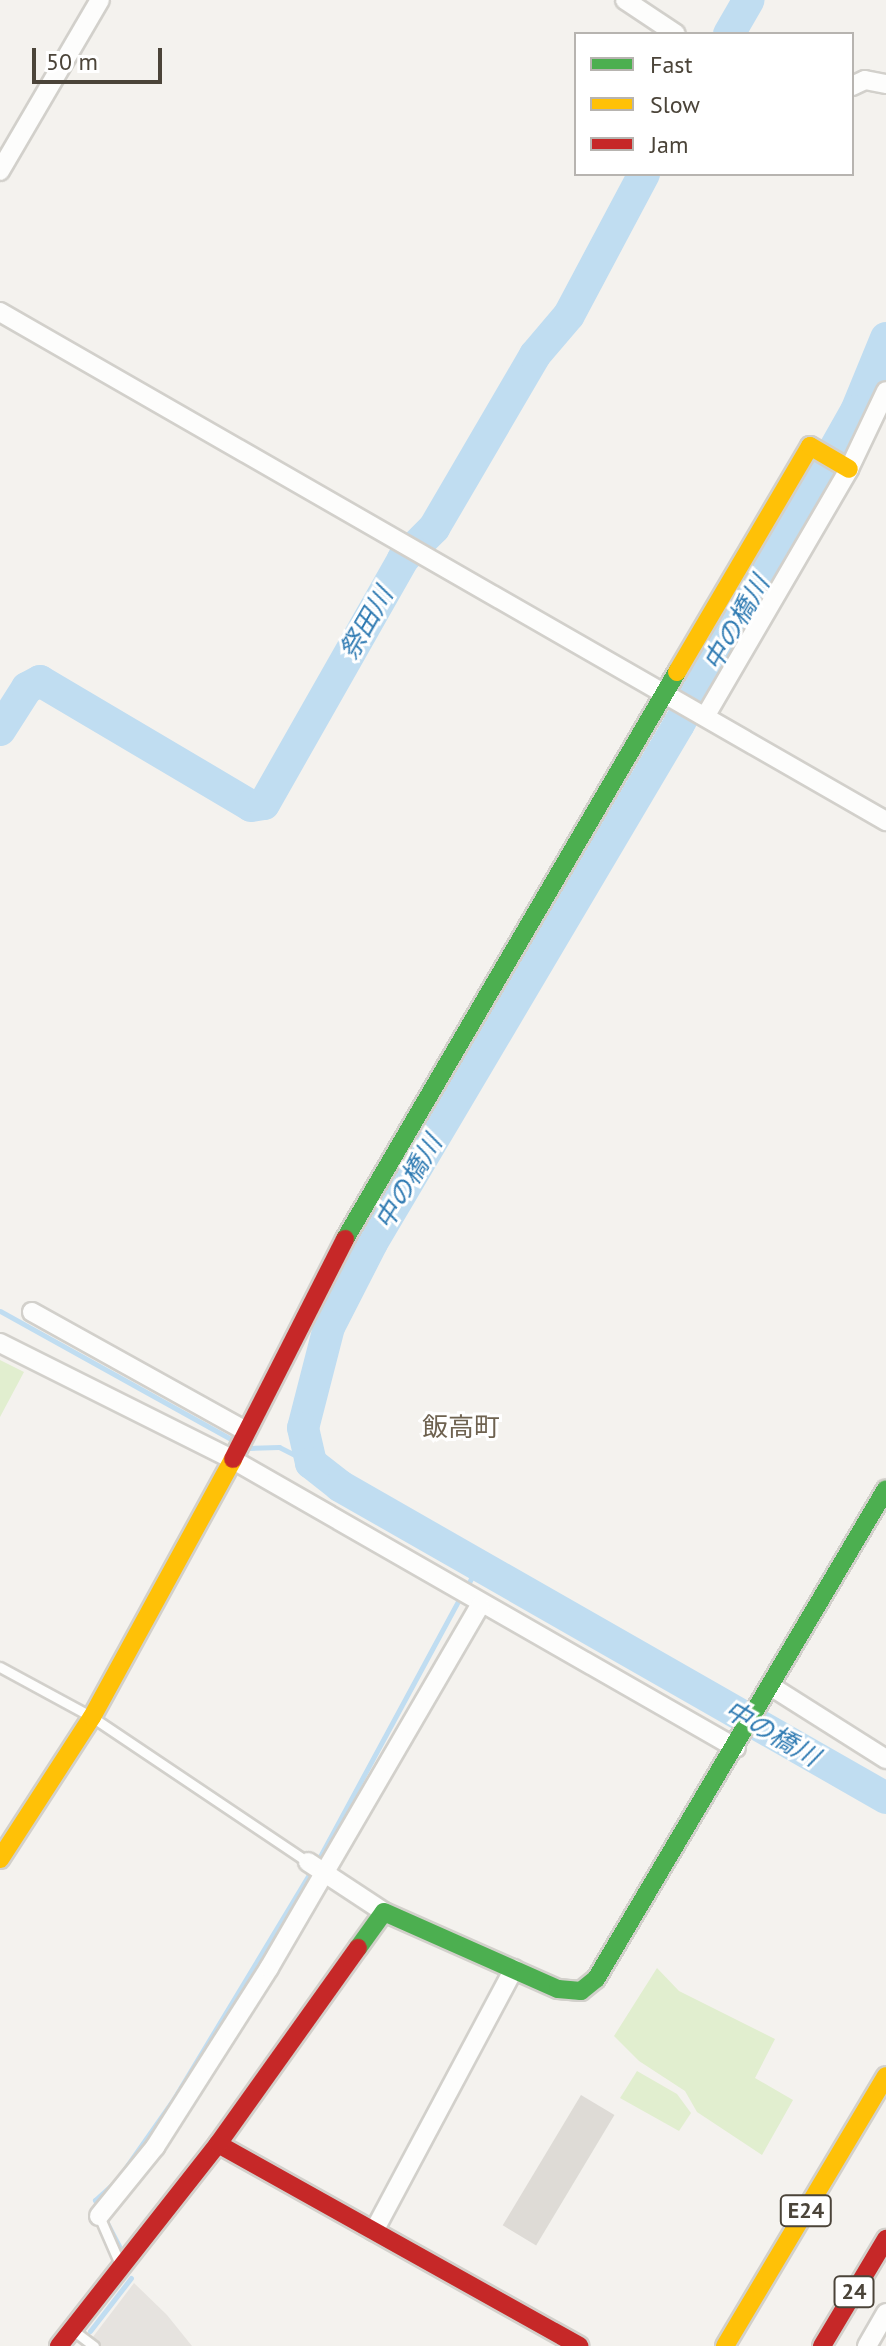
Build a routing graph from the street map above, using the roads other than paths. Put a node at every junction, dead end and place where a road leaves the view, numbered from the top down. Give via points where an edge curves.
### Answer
1 (100, 0) edge
2 (625, 0) edge
3 (673, 32) edge
4 (886, 84) edge
5 (854, 85) edge
6 (0, 171) edge
7 (0, 312) edge
8 (886, 391) edge
9 (847, 467) junction
10 (668, 694) junction
11 (704, 714) junction
12 (886, 821) edge
13 (32, 1312) dead end
14 (0, 1343) edge
15 (124, 1383) junction
16 (238, 1444) junction
17 (886, 1489) edge
18 (470, 1600) junction
19 (0, 1667) edge
20 (768, 1694) junction
21 (92, 1717) junction
22 (736, 1748) junction
23 (886, 1759) edge
24 (0, 1859) edge
25 (319, 1869) junction
26 (384, 1912) junction
27 (514, 1969) junction
28 (886, 2076) edge
29 (886, 2106) edge
30 (218, 2144) junction
31 (99, 2216) joint
32 (374, 2231) junction
33 (886, 2239) edge
34 (886, 2266) edge
35 (121, 2267) junction
36 (886, 2313) edge
37 (71, 2329) junction
38 (59, 2346) edge
39 (94, 2346) edge
40 (579, 2346) edge
41 (725, 2346) edge
42 (741, 2346) edge
43 (822, 2346) edge
44 (841, 2346) edge
45 (867, 2346) edge

1 - 6 street
2 - 3 street
4 - 5 street via 865,80
7 - 10 street
8 - 9 street
9 - 10 main road via 810,446
9 - 11 street
10 - 11 street
10 - 16 main road via 341,1246
11 - 12 street
13 - 15 street
14 - 15 street
15 - 16 street
15 - 16 street
16 - 18 street
16 - 21 main road
17 - 20 main road
18 - 22 street
18 - 25 street via 394,1749
19 - 21 lane
20 - 22 main road
20 - 23 street
21 - 24 main road
21 - 25 lane
22 - 27 main road via 596,1979 581,1991 558,1989
25 - 26 street
25 - 31 street via 155,2147
26 - 27 main road
26 - 30 main road
27 - 32 street
28 - 41 main road, E24
29 - 42 main road
30 - 32 main road
30 - 35 main road
31 - 35 lane
32 - 40 main road
33 - 43 main road, 24
34 - 44 main road
35 - 37 main road
36 - 45 street
37 - 38 main road
37 - 39 lane

